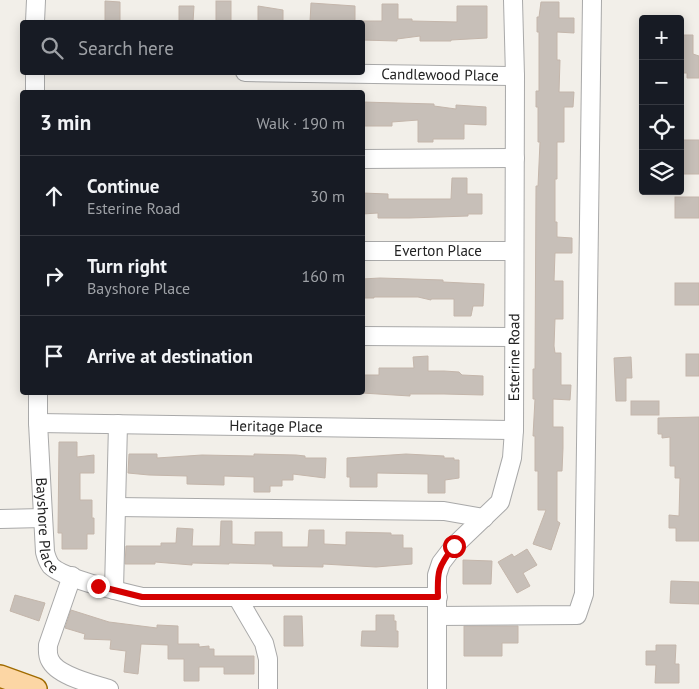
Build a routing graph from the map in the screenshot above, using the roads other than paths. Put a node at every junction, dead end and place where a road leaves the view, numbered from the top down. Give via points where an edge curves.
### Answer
1 (36, 0) edge
2 (513, 0) edge
3 (592, 0) edge
4 (35, 20) edge
5 (365, 74) edge
6 (35, 75) edge
7 (515, 76) junction
8 (35, 90) edge
9 (515, 158) junction
10 (365, 159) edge
11 (365, 251) edge
12 (514, 251) junction
13 (365, 336) edge
14 (514, 337) junction
15 (38, 395) edge
16 (38, 423) junction
17 (118, 424) junction
18 (514, 430) junction
19 (116, 508) junction
20 (43, 518) junction
21 (484, 518) junction
22 (0, 519) edge
23 (72, 576) junction
24 (114, 590) junction
25 (237, 597) junction
26 (438, 597) junction
27 (437, 616) junction
28 (0, 676) edge
29 (36, 689) edge
30 (109, 689) edge
31 (268, 689) edge
32 (437, 689) edge

1 - 4 street
2 - 7 street, Esterine Road
3 - 27 street via 584,594 577,615
5 - 7 street, Candlewood Place
6 - 8 street
7 - 9 street, Esterine Road
9 - 10 street
9 - 12 street, Esterine Road
11 - 12 street, Everton Place
12 - 14 street, Esterine Road
13 - 14 street
14 - 18 street, Esterine Road
15 - 16 street, Bayshore Place
16 - 17 street, Heritage Place
16 - 20 street, Bayshore Place
17 - 18 street, Heritage Place
17 - 19 street
18 - 21 street, Esterine Road via 512,458 500,502
19 - 21 street via 444,511
19 - 24 street
20 - 22 street
20 - 23 street, Bayshore Place via 45,552 50,564
21 - 26 street, Esterine Road via 441,563 437,575
23 - 24 street, Bayshore Place
23 - 30 street via 48,644 50,661 66,674
24 - 25 street, Bayshore Place via 142,597
25 - 26 street, Bayshore Place
25 - 31 street via 264,643 268,659
26 - 27 street, Esterine Road
27 - 32 street, Esterine Road
28 - 29 main road

